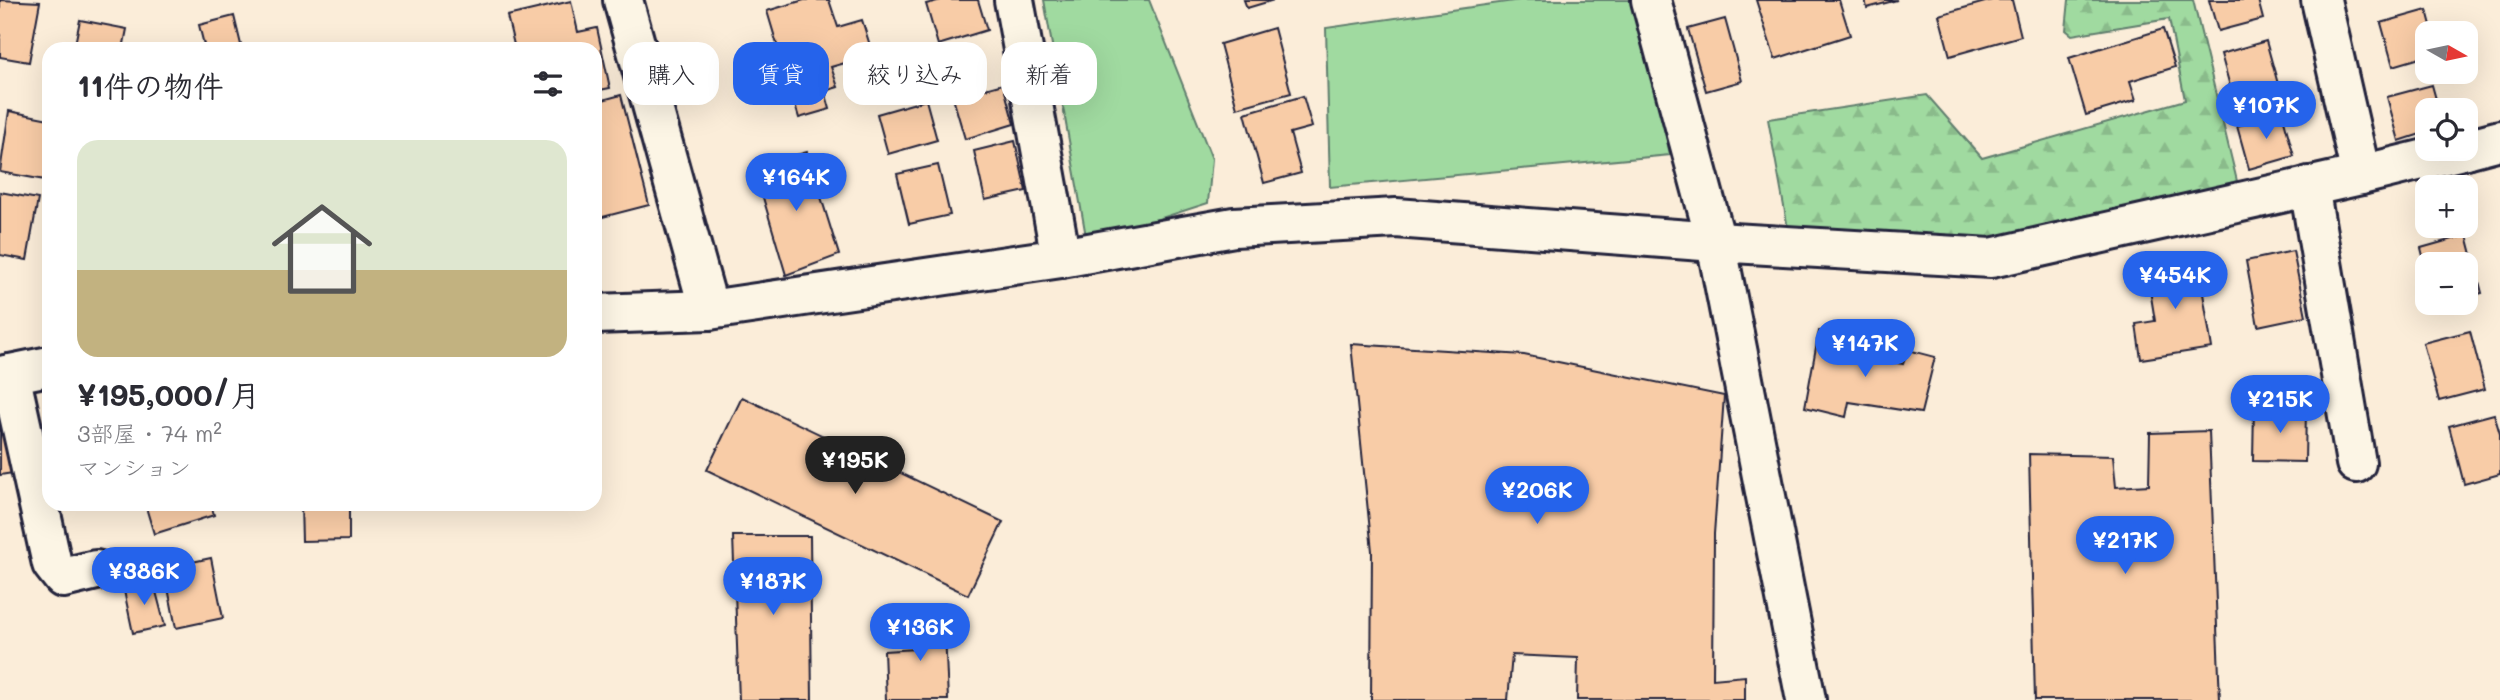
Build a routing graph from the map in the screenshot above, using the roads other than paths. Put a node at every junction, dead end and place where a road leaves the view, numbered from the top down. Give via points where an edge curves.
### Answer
1 (623, 0) edge
2 (1014, 0) edge
3 (1651, 0) edge
4 (2320, 0) edge
5 (2500, 140) edge
6 (2478, 146) edge
7 (2418, 161) edge
8 (2361, 175) junction
9 (2309, 186) junction
10 (1716, 242) junction
11 (1061, 258) junction
12 (709, 310) junction
13 (602, 314) edge
14 (42, 367) edge
15 (5, 375) edge
16 (2356, 463) dead end
17 (96, 570) dead end
18 (1806, 700) edge

1 - 12 street
2 - 11 street
3 - 10 street
4 - 8 street
5 - 6 street
7 - 8 street
8 - 9 street
9 - 10 street via 1991,258
9 - 16 street
10 - 11 street via 1396,218 1234,227
10 - 18 street
11 - 12 street
12 - 13 street
14 - 15 street
15 - 17 street via 52,564 63,578

